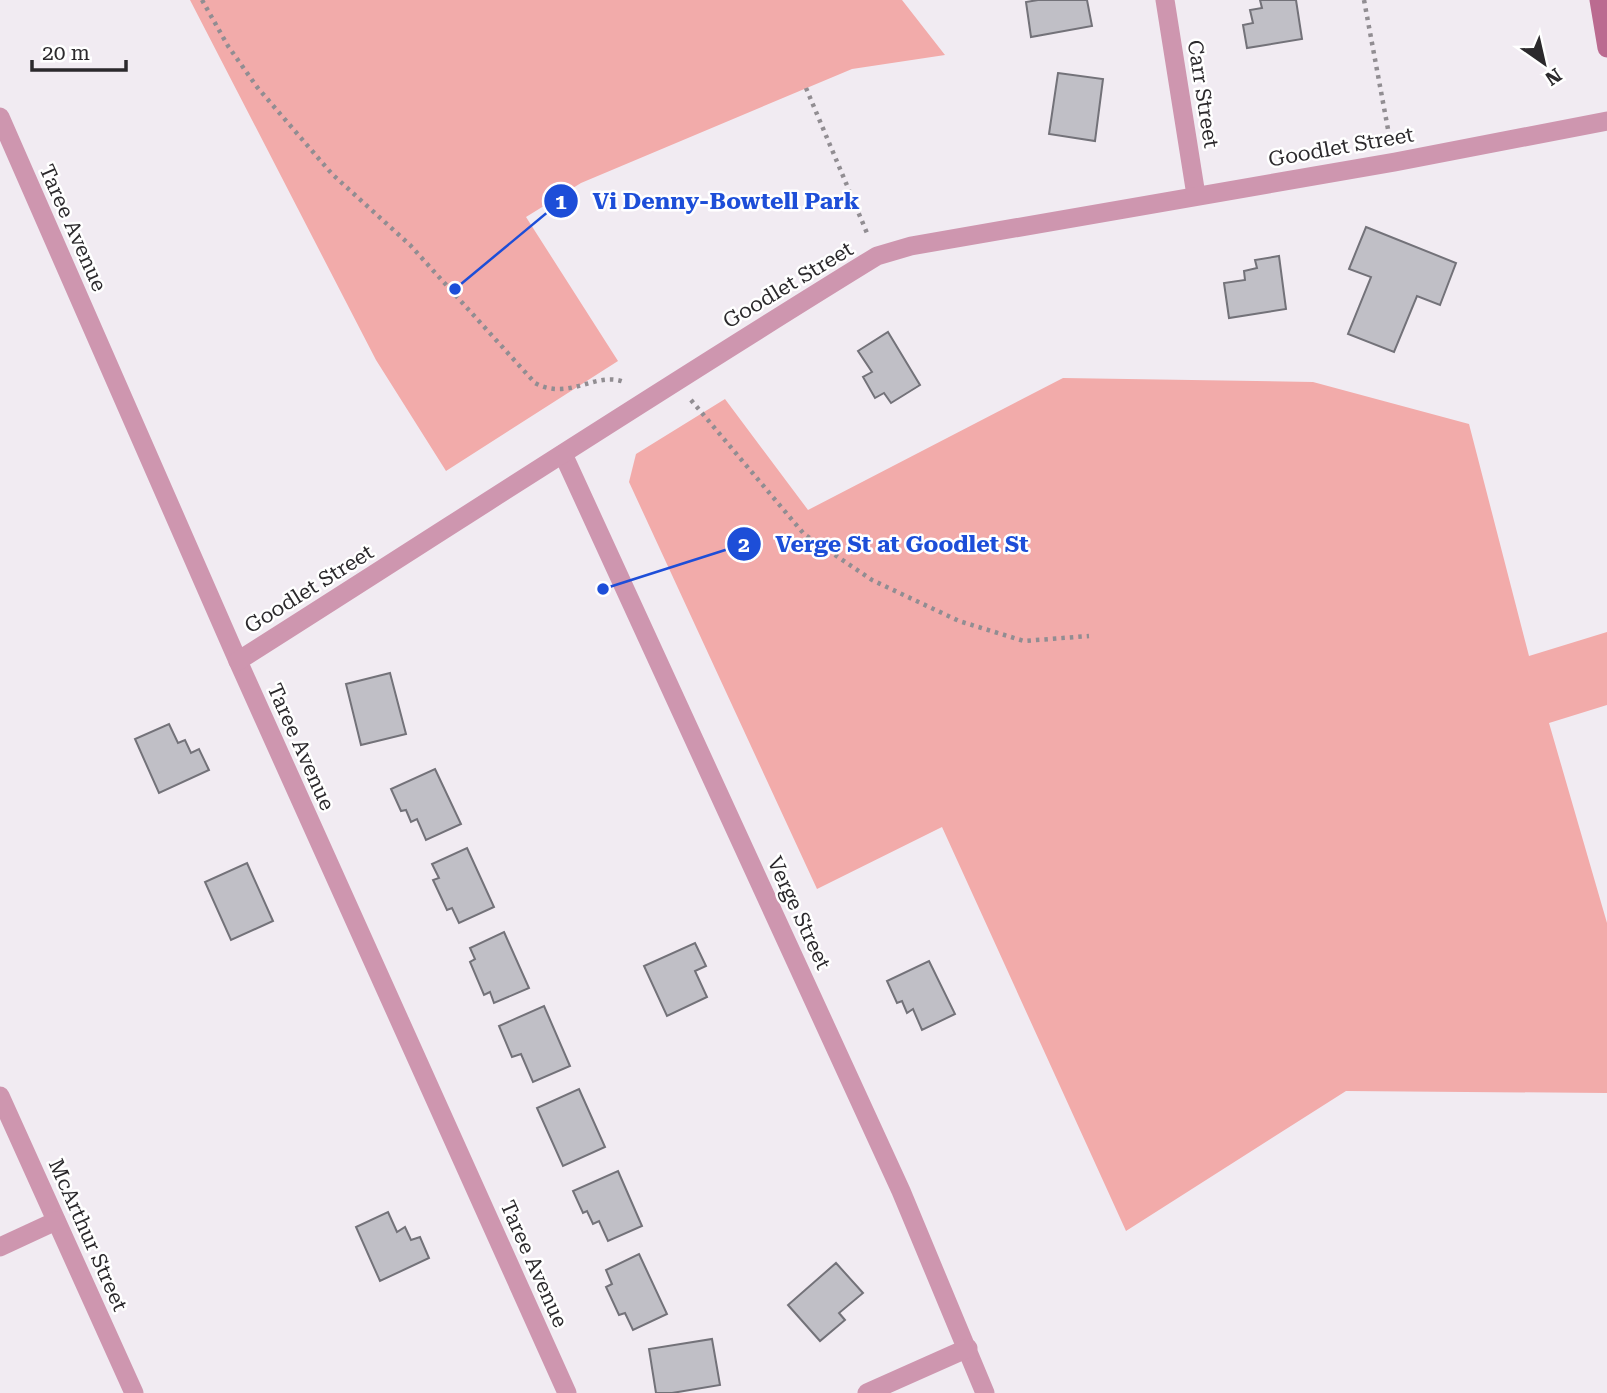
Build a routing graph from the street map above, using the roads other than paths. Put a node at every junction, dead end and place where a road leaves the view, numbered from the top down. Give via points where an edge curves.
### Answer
1 (1165, 0) edge
2 (1599, 0) edge
3 (1607, 48) edge
4 (0, 117) edge
5 (1607, 121) edge
6 (1196, 195) junction
7 (563, 454) junction
8 (238, 661) junction
9 (0, 1096) edge
10 (56, 1221) junction
11 (0, 1247) edge
12 (968, 1348) junction
13 (134, 1393) edge
14 (567, 1393) edge
15 (867, 1393) edge
16 (985, 1393) edge

1 - 6 street, Carr Street
2 - 3 main road
4 - 8 street, Taree Avenue
5 - 6 street, Goodlet Street
6 - 7 street, Goodlet Street via 877,256
7 - 8 street, Goodlet Street
7 - 12 street, Verge Street via 896,1178
8 - 14 street, Taree Avenue
9 - 10 street, McArthur Street
10 - 11 street
10 - 13 street, McArthur Street
12 - 15 street
12 - 16 street, Verge Street

